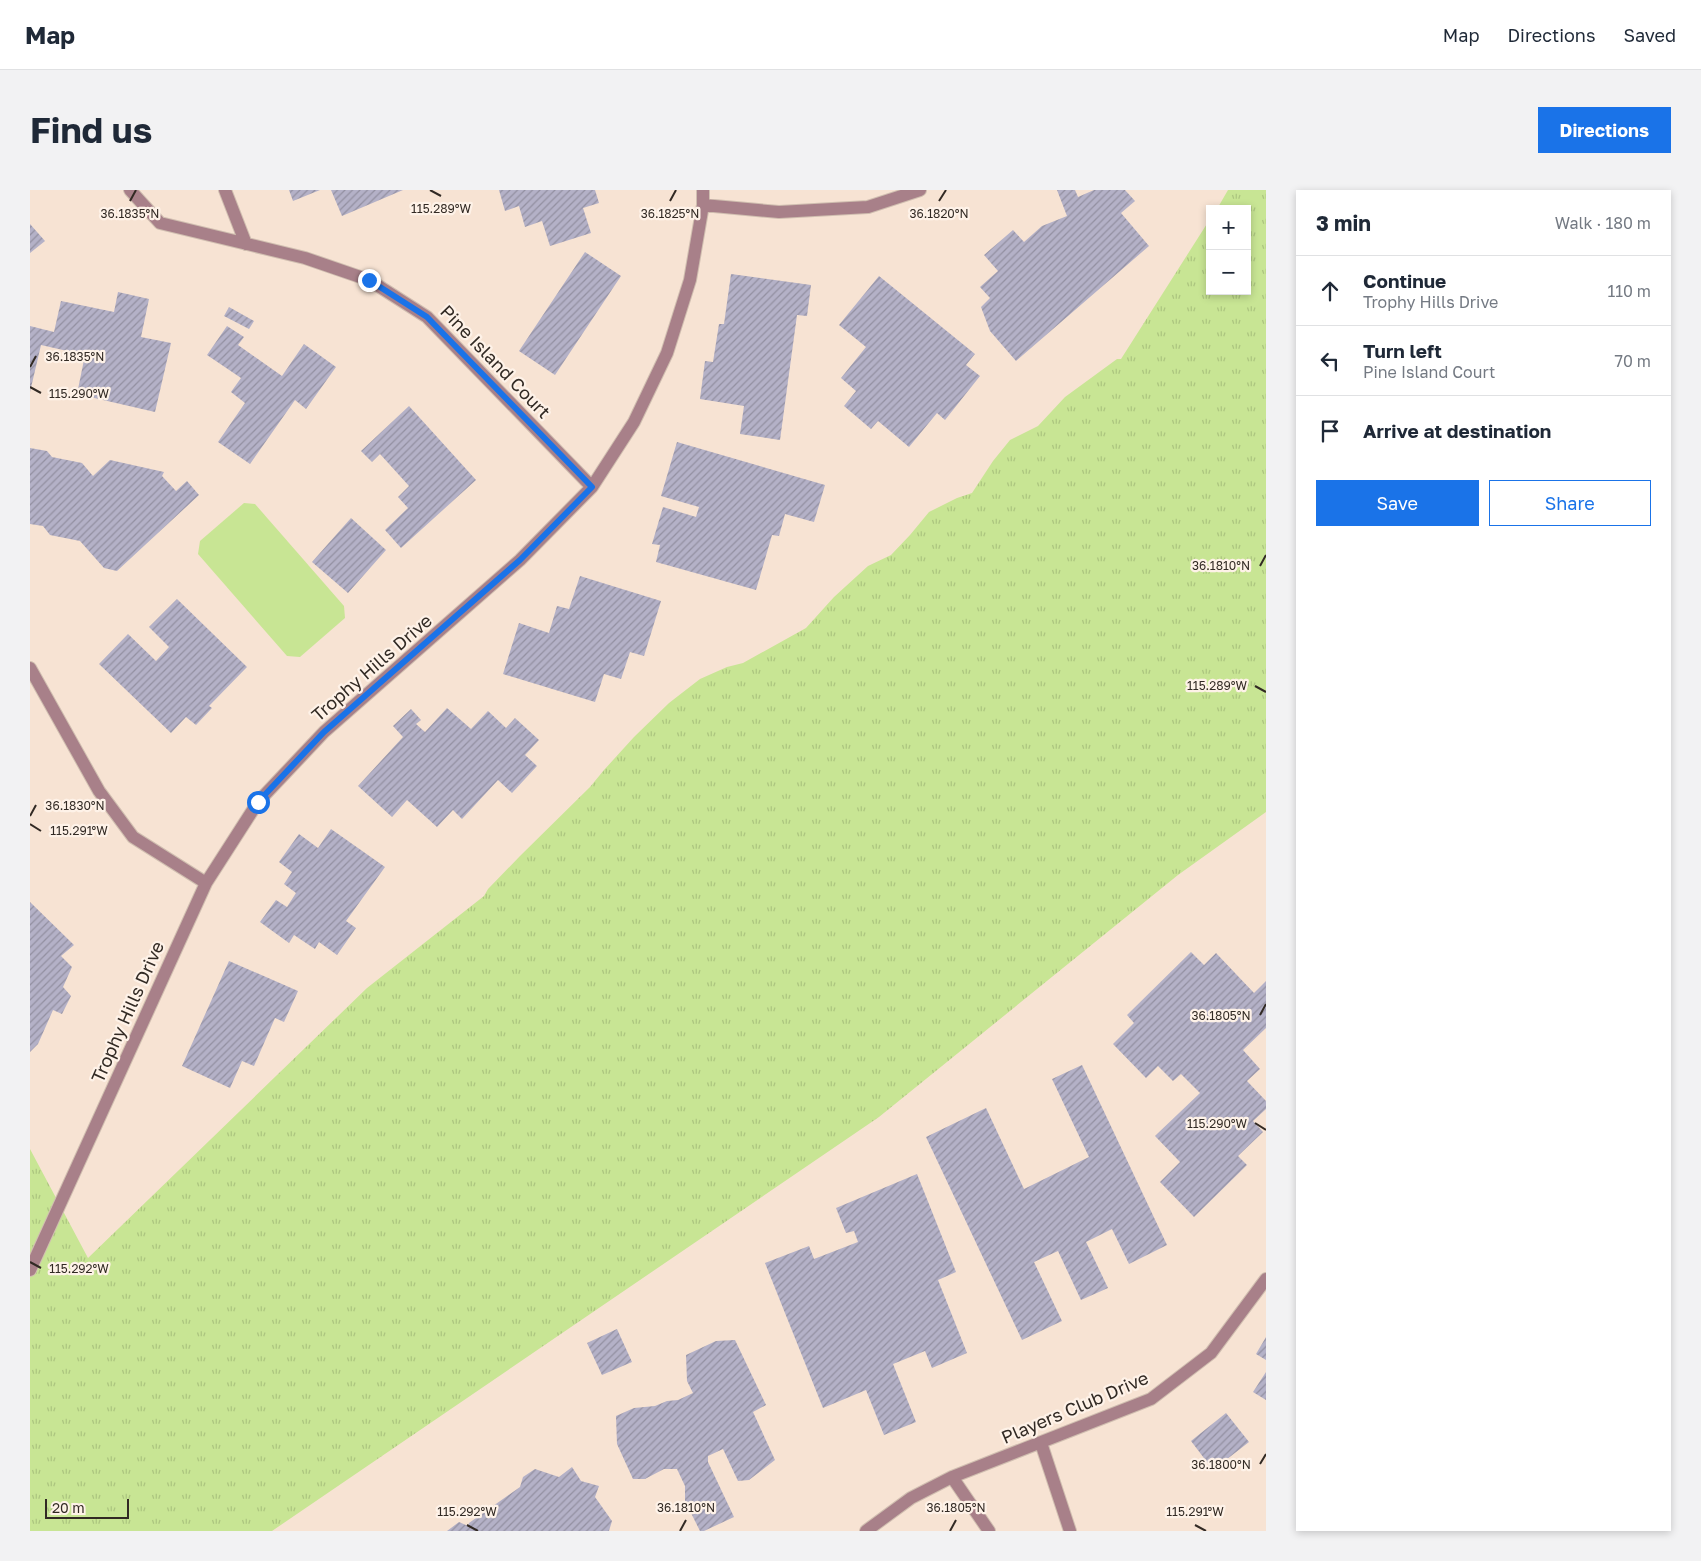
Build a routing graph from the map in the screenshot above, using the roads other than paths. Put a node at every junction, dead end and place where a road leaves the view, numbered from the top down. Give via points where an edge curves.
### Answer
1 (130, 190) edge
2 (225, 190) edge
3 (703, 190) edge
4 (920, 190) edge
5 (703, 204) junction
6 (246, 244) junction
7 (592, 487) junction
8 (30, 668) edge
9 (206, 883) junction
10 (30, 1270) edge
11 (1266, 1279) edge
12 (1040, 1443) junction
13 (952, 1477) junction
14 (866, 1531) edge
15 (989, 1531) edge
16 (1070, 1531) edge

1 - 6 street, Pine Island Court via 160,224
2 - 6 street
3 - 5 street, Trophy Hills Drive
4 - 5 street via 868,207 779,212
5 - 7 street, Trophy Hills Drive via 690,280 667,353 634,422
6 - 7 street, Pine Island Court via 305,258 369,280 427,317
7 - 9 street, Trophy Hills Drive via 520,560 324,732 258,802
8 - 9 street via 99,790 133,837
9 - 10 street, Trophy Hills Drive
11 - 12 street, Players Club Drive via 1211,1353 1152,1399
12 - 13 street, Players Club Drive
12 - 16 street
13 - 14 street, Players Club Drive via 911,1498
13 - 15 street

